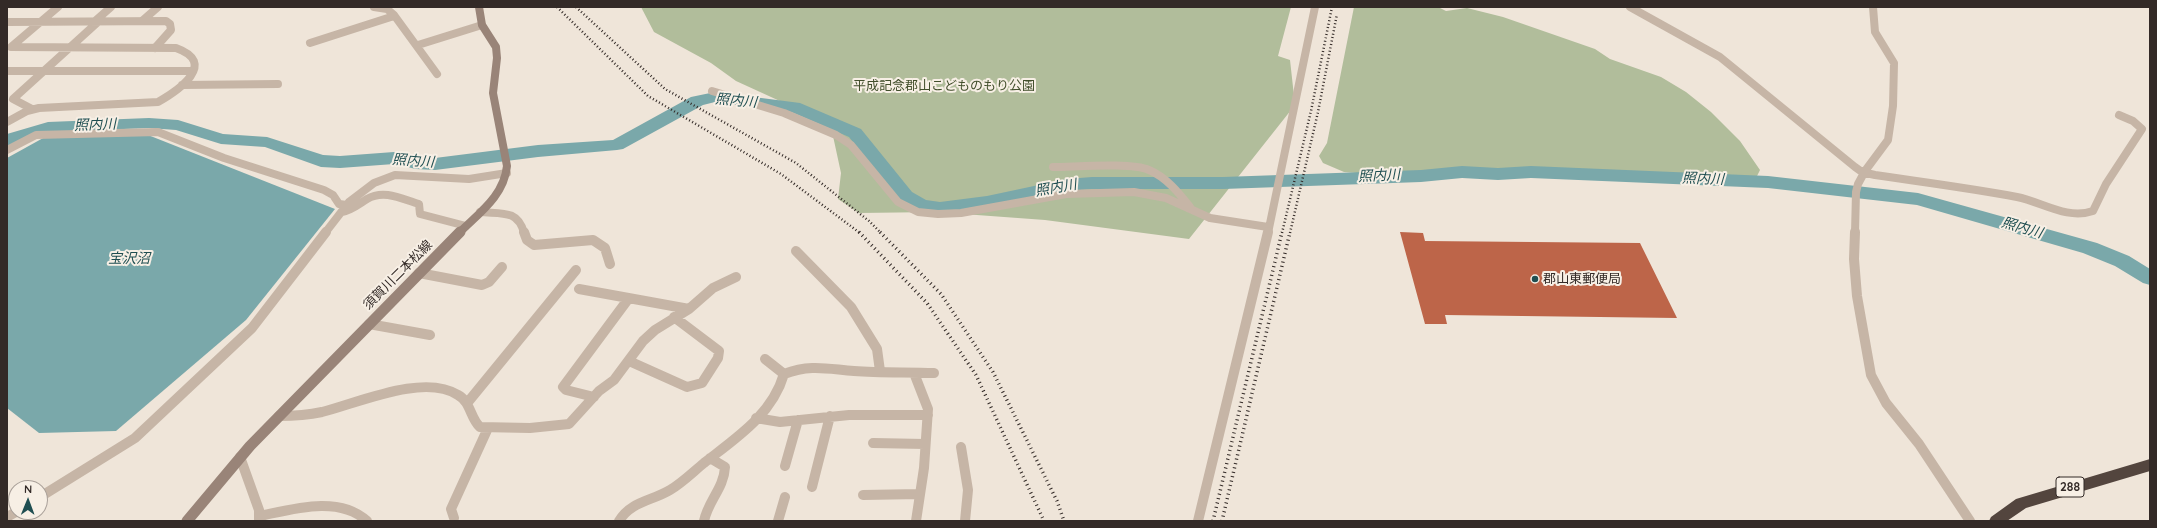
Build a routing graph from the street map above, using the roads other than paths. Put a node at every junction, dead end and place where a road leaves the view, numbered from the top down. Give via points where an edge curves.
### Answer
1 (58, 7) edge
2 (111, 7) edge
3 (158, 7) edge
4 (374, 7) edge
5 (479, 7) edge
6 (1315, 7) edge
7 (1630, 7) edge
8 (1873, 7) edge
9 (385, 8) edge
10 (394, 16) junction
11 (142, 21) junction
12 (7, 22) edge
13 (41, 22) junction
14 (97, 22) junction
15 (482, 25) junction
16 (310, 43) dead end
17 (418, 46) junction
18 (70, 47) junction
19 (155, 48) junction
20 (7, 71) edge
21 (44, 71) junction
22 (193, 71) junction
23 (437, 74) dead end
24 (278, 84) dead end
25 (182, 85) junction
26 (712, 91) dead end
27 (10, 99) edge
28 (32, 109) junction
29 (2119, 115) dead end
30 (7, 122) edge
31 (7, 150) edge
32 (1053, 167) dead end
33 (507, 170) junction
34 (1865, 173) junction
35 (1190, 208) junction
36 (344, 209) junction
37 (480, 212) junction
38 (466, 226) junction
39 (1268, 227) junction
40 (796, 251) dead end
41 (610, 264) dead end
42 (502, 267) dead end
43 (576, 270) dead end
44 (419, 273) junction
45 (736, 278) dead end
46 (579, 289) dead end
47 (629, 298) junction
48 (689, 309) junction
49 (674, 317) junction
50 (369, 324) junction
51 (430, 335) dead end
52 (765, 359) dead end
53 (629, 361) junction
54 (880, 371) junction
55 (914, 373) junction
56 (934, 373) dead end
57 (784, 374) junction
58 (594, 397) junction
59 (468, 402) junction
60 (928, 414) junction
61 (279, 416) junction
62 (830, 416) junction
63 (756, 418) junction
64 (798, 420) junction
65 (488, 428) junction
66 (873, 443) dead end
67 (926, 444) junction
68 (960, 447) dead end
69 (240, 457) junction
70 (710, 458) junction
71 (2150, 465) edge
72 (785, 466) dead end
73 (812, 487) dead end
74 (48, 492) edge
75 (920, 494) junction
76 (863, 495) dead end
77 (785, 497) dead end
78 (259, 518) edge
79 (454, 518) dead end
80 (187, 521) edge
81 (366, 521) edge
82 (619, 521) edge
83 (704, 521) edge
84 (778, 521) edge
85 (916, 521) edge
86 (965, 521) edge
87 (1198, 521) edge
88 (1970, 521) edge
89 (1996, 521) edge

1 - 13 street
2 - 14 street
3 - 11 street
4 - 9 street
5 - 15 main road
6 - 39 street via 1290,136
7 - 34 street via 1720,57
8 - 34 street via 1873,25 1895,69 1889,139
9 - 10 street
10 - 16 street
10 - 17 street
11 - 14 street
11 - 19 street via 166,22 171,26 167,35
12 - 13 street
13 - 14 street
13 - 18 street via 11,47
14 - 18 street
15 - 17 street
15 - 33 main road via 496,47 493,93
17 - 23 street
18 - 19 street
18 - 21 street
19 - 22 street via 176,48 187,52 193,58
20 - 21 street
21 - 22 street
21 - 27 street
22 - 25 street
24 - 25 street
25 - 28 street via 166,97 148,104 53,106
26 - 35 street via 816,124 833,133 851,145 898,202 918,212 961,213 1066,194 1094,192 1157,195
27 - 28 street
28 - 30 street
29 - 34 street via 2133,121 2142,129 2106,184 2095,208 2087,213 2068,213 2018,197
31 - 36 street via 36,135 158,132 224,158 324,190 333,195
32 - 35 street via 1118,166 1147,169 1159,175 1176,190
33 - 36 street via 478,179 395,175 374,183
33 - 37 main road, 須賀川二本松線 via 498,192
34 - 88 street via 1856,192 1854,259 1857,296 1871,375 1886,403 1919,444
35 - 39 street via 1210,218
36 - 38 street via 356,207 373,196 394,196 419,204 420,214
36 - 74 street via 252,328 134,438
37 - 38 main road, 須賀川二本松線
37 - 41 street via 517,218 529,244 593,240 605,248
38 - 44 main road, 須賀川二本松線
39 - 87 street via 1244,341
40 - 54 street via 852,307 876,349
42 - 44 street via 490,282 482,285
43 - 59 street
44 - 50 main road, 須賀川二本松線
45 - 48 street via 713,288
46 - 47 street
47 - 48 street
47 - 58 street via 563,387
48 - 49 street
49 - 53 street via 655,330
49 - 53 street via 719,351 718,358 702,383 687,387
50 - 51 street
50 - 61 main road, 須賀川二本松線
52 - 57 street
53 - 58 street via 614,380
54 - 55 street
54 - 57 street via 815,367 800,368
55 - 56 street
55 - 60 street via 925,398
57 - 63 street via 775,398
58 - 65 street via 577,418 564,426
59 - 61 street via 452,390 429,386 377,396 317,412
59 - 65 street via 477,426
60 - 62 street
60 - 67 street
61 - 69 main road, 須賀川二本松線
62 - 64 street
62 - 73 street
63 - 64 street via 769,422
63 - 70 street via 744,432
64 - 72 street
65 - 79 street via 451,509
66 - 67 street
67 - 75 street
68 - 86 street via 968,490
69 - 78 street
69 - 80 main road, 須賀川二本松線
70 - 82 street via 669,490 632,508
70 - 83 street via 722,464 726,471 719,491 707,508
71 - 89 highway, 288 via 2021,503
75 - 76 street
75 - 85 street
77 - 84 street
78 - 81 street via 291,510 330,507 356,510

